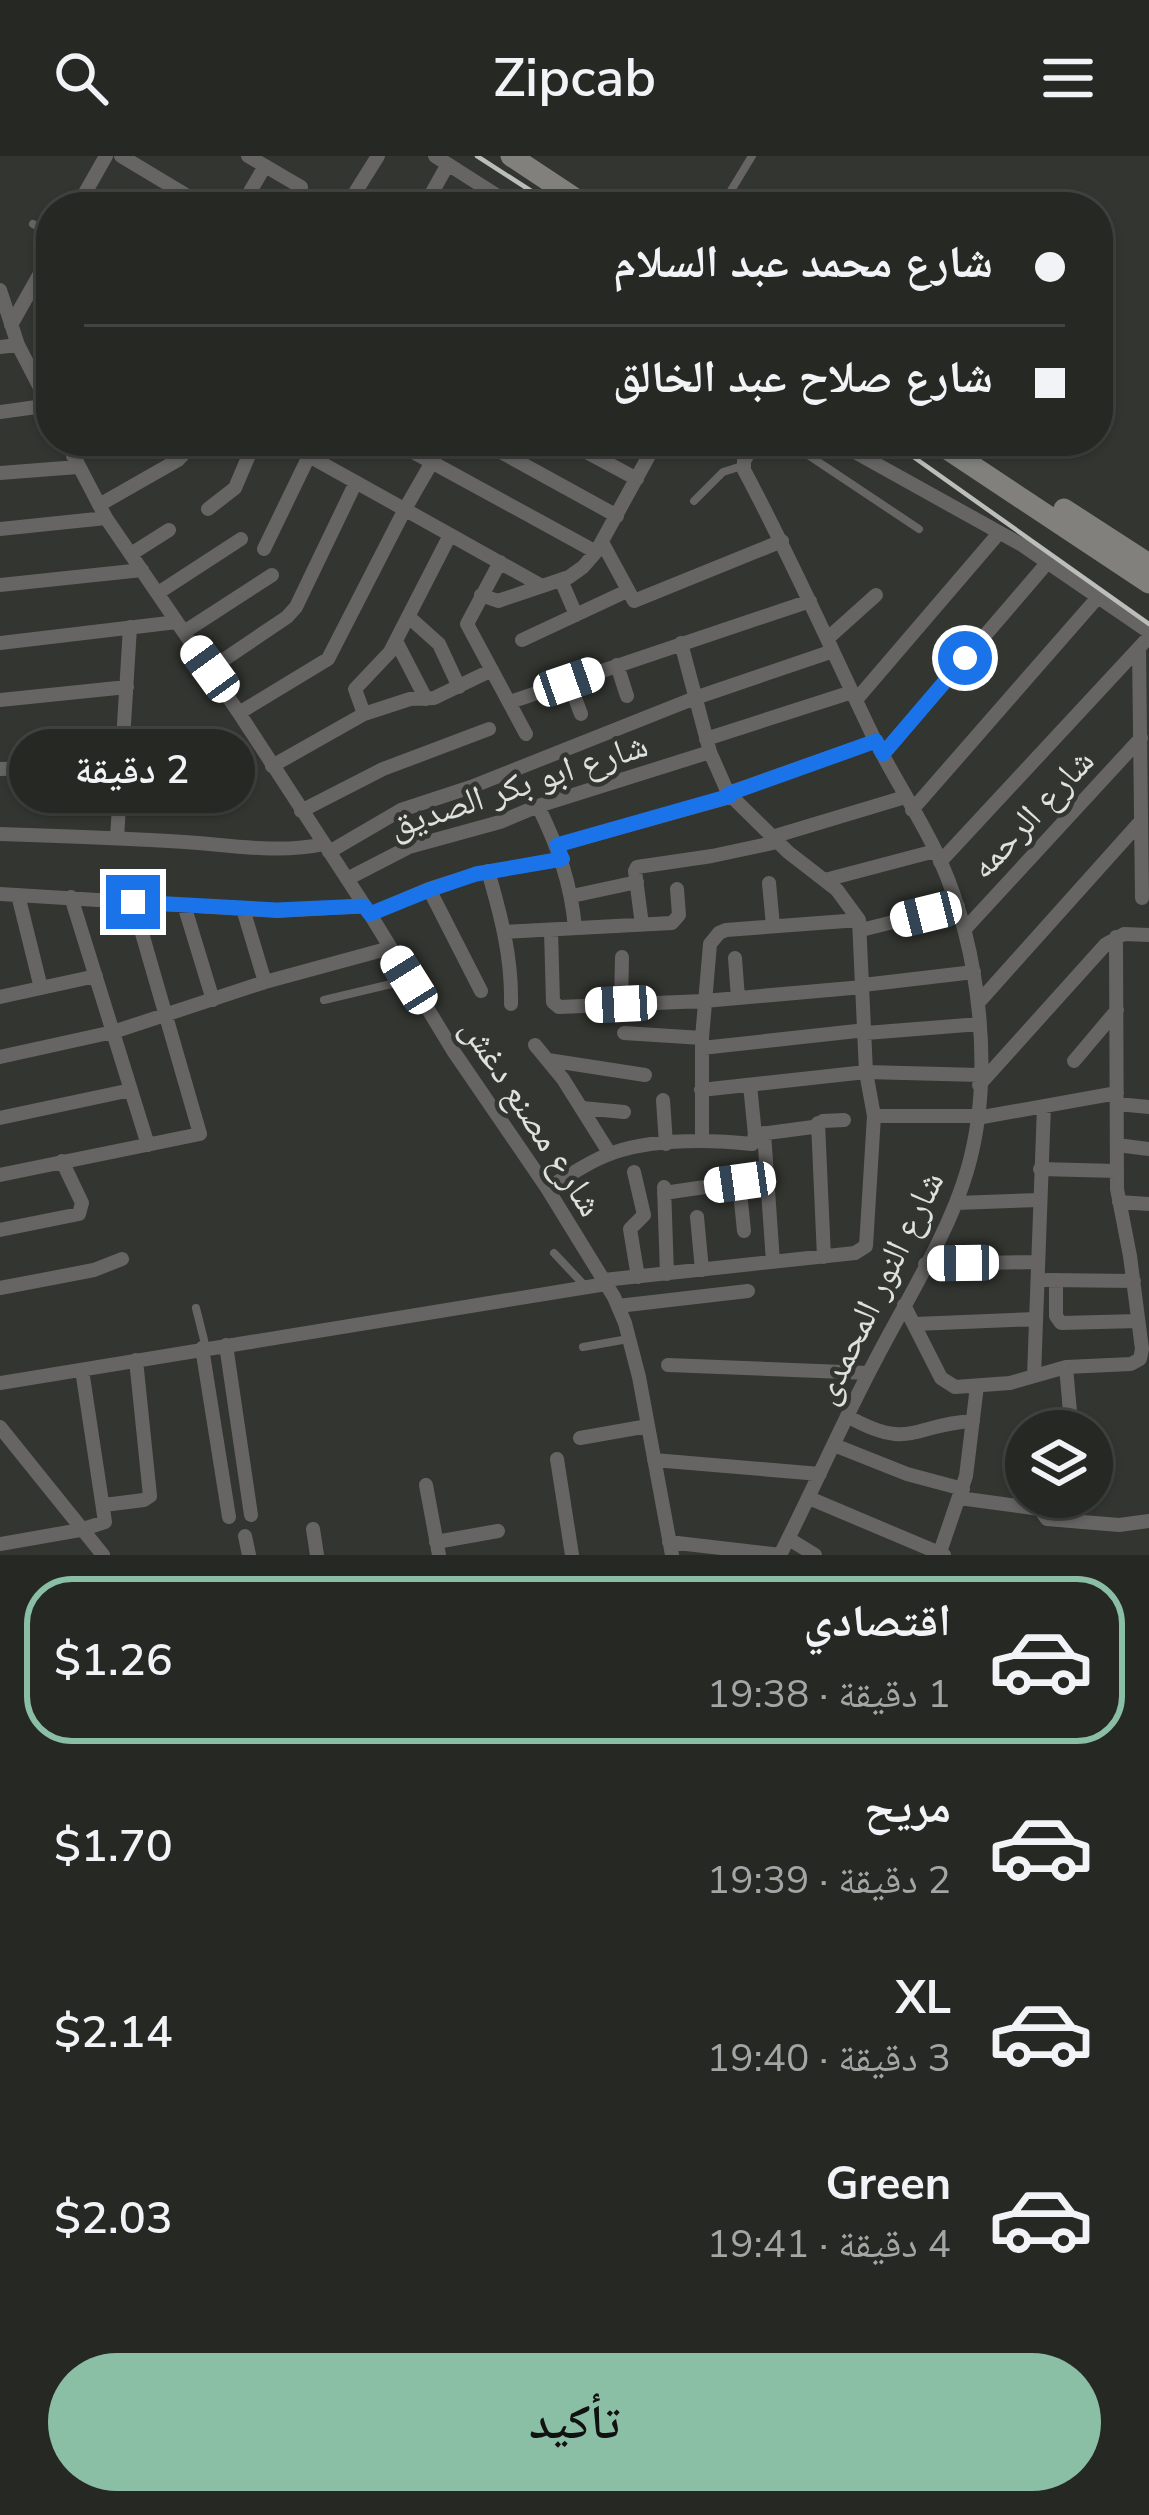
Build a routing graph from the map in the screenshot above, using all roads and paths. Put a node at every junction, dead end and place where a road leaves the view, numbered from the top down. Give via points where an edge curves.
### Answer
1 (106, 156) edge
2 (121, 156) edge
3 (248, 156) edge
4 (378, 156) edge
5 (511, 156) edge
6 (752, 156) edge
7 (441, 160) edge
8 (265, 166) junction
9 (301, 187) dead end
10 (87, 192) edge
11 (181, 192) edge
12 (250, 192) edge
13 (355, 192) edge
14 (429, 192) edge
15 (491, 192) edge
16 (565, 192) edge
17 (731, 192) edge
18 (33, 224) dead end
19 (36, 226) edge
20 (36, 283) edge
21 (0, 290) edge
22 (11, 325) junction
23 (18, 345) junction
24 (0, 347) edge
25 (36, 380) edge
26 (36, 408) edge
27 (0, 412) edge
28 (68, 456) edge
29 (73, 456) edge
30 (182, 456) edge
31 (249, 456) edge
32 (309, 456) joint
33 (421, 456) edge
34 (435, 456) edge
35 (508, 456) edge
36 (594, 456) edge
37 (648, 456) edge
38 (746, 456) edge
39 (810, 456) edge
40 (863, 456) edge
41 (960, 456) edge
42 (978, 456) edge
43 (432, 462) junction
44 (744, 466) junction
45 (0, 473) edge
46 (637, 479) junction
47 (356, 482) junction
48 (694, 501) dead end
49 (208, 508) dead end
50 (405, 509) junction
51 (102, 511) junction
52 (617, 516) junction
53 (0, 529) edge
54 (169, 530) dead end
55 (919, 530) dead end
56 (999, 533) junction
57 (450, 535) junction
58 (241, 538) dead end
59 (1098, 540) junction
60 (782, 541) junction
61 (599, 547) junction
62 (264, 549) dead end
63 (131, 554) junction
64 (500, 562) junction
65 (1048, 562) junction
66 (1149, 564) edge
67 (142, 570) junction
68 (272, 575) dead end
69 (561, 580) junction
70 (1149, 584) edge
71 (0, 585) edge
72 (542, 586) junction
73 (627, 591) junction
74 (158, 593) junction
75 (481, 595) junction
76 (876, 595) dead end
77 (1099, 596) junction
78 (810, 601) junction
79 (576, 615) junction
80 (410, 618) junction
81 (130, 627) junction
82 (180, 627) junction
83 (1146, 639) edge
84 (522, 640) dead end
85 (397, 641) junction
86 (0, 643) edge
87 (682, 643) junction
88 (830, 645) junction
89 (616, 665) junction
90 (210, 669) junction
91 (492, 670) junction
92 (569, 682) junction
93 (127, 687) junction
94 (459, 687) junction
95 (627, 696) dead end
96 (854, 696) junction
97 (695, 698) junction
98 (426, 699) junction
99 (0, 700) edge
100 (511, 702) junction
101 (239, 712) junction
102 (364, 714) junction
103 (581, 714) dead end
104 (489, 729) dead end
105 (526, 734) dead end
106 (1141, 738) junction
107 (708, 746) junction
108 (879, 748) junction
109 (122, 761) junction
110 (219, 761) dead end
111 (272, 766) junction
112 (0, 769) edge
113 (729, 795) junction
114 (909, 804) junction
115 (538, 806) junction
116 (1144, 810) edge
117 (301, 811) junction
118 (0, 834) edge
119 (117, 838) junction
120 (774, 839) junction
121 (326, 848) junction
122 (560, 852) junction
123 (938, 856) junction
124 (488, 871) junction
125 (347, 879) junction
126 (825, 880) junction
127 (637, 882) junction
128 (769, 883) dead end
129 (677, 889) dead end
130 (429, 890) junction
131 (0, 894) edge
132 (18, 895) junction
133 (572, 896) junction
134 (71, 897) junction
135 (1142, 898) dead end
136 (133, 902) junction
137 (184, 905) junction
138 (958, 906) junction
139 (243, 909) junction
140 (367, 910) junction
141 (642, 925) junction
142 (860, 925) junction
143 (773, 926) junction
144 (575, 928) junction
145 (551, 929) junction
146 (965, 929) junction
147 (505, 932) junction
148 (1149, 935) edge
149 (1116, 937) junction
150 (390, 948) junction
151 (622, 957) dead end
152 (735, 958) dead end
153 (974, 972) junction
154 (96, 976) junction
155 (409, 980) junction
156 (266, 982) junction
157 (863, 986) junction
158 (41, 988) junction
159 (481, 991) dead end
160 (0, 997) edge
161 (738, 998) junction
162 (213, 1000) junction
163 (324, 1000) dead end
164 (704, 1001) junction
165 (978, 1003) junction
166 (511, 1004) dead end
167 (621, 1004) junction
168 (1117, 1010) junction
169 (165, 1015) junction
170 (980, 1024) junction
171 (113, 1032) junction
172 (866, 1032) junction
173 (624, 1033) dead end
174 (702, 1043) junction
175 (535, 1045) dead end
176 (0, 1057) edge
177 (548, 1060) junction
178 (1073, 1061) dead end
179 (866, 1072) junction
180 (645, 1075) dead end
181 (979, 1080) junction
182 (750, 1085) junction
183 (131, 1090) junction
184 (701, 1090) junction
185 (1117, 1098) junction
186 (663, 1100) dead end
187 (1044, 1106) junction
188 (1149, 1107) edge
189 (582, 1108) junction
190 (624, 1112) dead end
191 (874, 1116) junction
192 (977, 1117) junction
193 (0, 1118) edge
194 (844, 1120) dead end
195 (818, 1123) junction
196 (760, 1134) junction
197 (702, 1141) junction
198 (665, 1144) junction
199 (148, 1145) junction
200 (1117, 1145) junction
201 (1149, 1149) edge
202 (610, 1154) junction
203 (62, 1161) junction
204 (1040, 1169) junction
205 (1117, 1171) junction
206 (634, 1172) dead end
207 (0, 1175) edge
208 (767, 1178) junction
209 (740, 1182) junction
210 (548, 1189) junction
211 (1039, 1200) junction
212 (1119, 1202) junction
213 (956, 1203) junction
214 (1149, 1204) edge
215 (698, 1216) dead end
216 (0, 1230) edge
217 (744, 1231) dead end
218 (554, 1253) dead end
219 (1130, 1256) junction
220 (1149, 1256) edge
221 (824, 1257) junction
222 (122, 1259) dead end
223 (772, 1262) junction
224 (1037, 1262) junction
225 (926, 1264) junction
226 (702, 1270) junction
227 (667, 1274) junction
228 (638, 1277) junction
229 (1036, 1280) junction
230 (1056, 1280) junction
231 (1134, 1281) junction
232 (605, 1282) junction
233 (586, 1287) junction
234 (0, 1288) edge
235 (748, 1292) dead end
236 (904, 1305) junction
237 (618, 1306) junction
238 (196, 1308) dead end
239 (1035, 1319) junction
240 (1138, 1322) junction
241 (915, 1324) junction
242 (630, 1338) junction
243 (226, 1345) junction
244 (583, 1347) dead end
245 (204, 1348) junction
246 (136, 1360) junction
247 (668, 1365) dead end
248 (1066, 1366) junction
249 (82, 1370) junction
250 (868, 1373) junction
251 (1034, 1376) junction
252 (0, 1383) edge
253 (976, 1386) junction
254 (1070, 1410) edge
255 (848, 1416) junction
256 (973, 1421) junction
257 (648, 1426) junction
258 (0, 1427) edge
259 (580, 1438) dead end
260 (834, 1444) junction
261 (557, 1459) dead end
262 (654, 1460) junction
263 (820, 1474) junction
264 (426, 1485) dead end
265 (961, 1493) junction
266 (809, 1498) junction
267 (104, 1505) junction
268 (251, 1515) dead end
269 (229, 1517) dead end
270 (1149, 1521) edge
271 (313, 1529) dead end
272 (80, 1530) junction
273 (498, 1532) dead end
274 (245, 1536) dead end
275 (789, 1539) junction
276 (0, 1544) edge
277 (438, 1548) edge
278 (670, 1549) edge
279 (941, 1554) edge
280 (103, 1555) edge
281 (249, 1555) edge
282 (317, 1555) edge
283 (572, 1555) edge
284 (780, 1555) edge
285 (815, 1555) edge

1 - 10 street
2 - 11 street
3 - 8 street
4 - 13 street
5 - 16 main road
6 - 17 lane
7 - 14 street
7 - 15 street
8 - 9 street
8 - 12 street
18 - 19 lane
20 - 22 street
21 - 22 street
22 - 23 street
23 - 24 street
23 - 25 street
26 - 27 street
28 - 45 street
29 - 51 street, شارع مصنع دغش
30 - 51 street
31 - 49 street via 235,488
32 - 47 street
32 - 62 street
33 - 43 street
34 - 43 street
35 - 52 street
36 - 46 street
37 - 46 street
38 - 44 street
39 - 55 lane
40 - 56 street
41 - 59 main road
42 - 59 main road
43 - 50 street
43 - 61 street
44 - 48 lane via 723,472
44 - 60 street, شارع النور المحمدى
46 - 52 street
47 - 50 street
47 - 90 street via 296,608
50 - 57 street
50 - 101 street via 328,659
51 - 53 street
51 - 63 street, شارع مصنع دغش
52 - 61 street
54 - 63 street
56 - 65 street
56 - 96 street
57 - 64 street
57 - 80 street
58 - 74 street
59 - 66 main road
59 - 70 main road
60 - 73 street via 635,601
60 - 78 street, شارع النور المحمدى
61 - 69 street
61 - 73 street
63 - 67 street, شارع مصنع دغش
64 - 72 street
64 - 75 street
65 - 77 street
65 - 108 street
67 - 71 street
67 - 74 street, شارع مصنع دغش
68 - 82 street
69 - 72 street
69 - 79 street
72 - 75 street via 498,601
73 - 79 street
74 - 82 street, شارع مصنع دغش
75 - 91 street via 467,624
76 - 88 street
77 - 83 street
77 - 114 street
78 - 87 street
78 - 88 street, شارع النور المحمدى
79 - 84 street
80 - 85 street
80 - 94 street via 433,636
81 - 82 street
81 - 86 street
81 - 93 street
82 - 90 street, شارع مصنع دغش
83 - 106 street
83 - 123 street
85 - 98 street
85 - 102 street via 355,689
87 - 89 street
87 - 97 street
88 - 96 street, شارع النور المحمدى
88 - 97 street
89 - 92 street
89 - 95 street
90 - 101 street, شارع مصنع دغش
91 - 94 street
91 - 100 street
92 - 100 street
92 - 103 street
93 - 99 street
93 - 109 street
94 - 98 street
96 - 107 street, شارع ابو بكر الصديق
96 - 108 street, شارع النور المحمدى
97 - 107 street
97 - 121 street via 400,810
98 - 102 street
100 - 105 street
101 - 111 street, شارع مصنع دغش
102 - 111 street
104 - 117 street
106 - 116 street
106 - 146 street, شارع الرحمه
107 - 113 street
107 - 115 street, شارع ابو بكر الصديق
108 - 113 street
108 - 114 street, شارع النور المحمدى
109 - 110 street
109 - 112 street
109 - 119 street
111 - 117 street, شارع مصنع دغش
113 - 120 street
113 - 122 street
114 - 120 street
114 - 123 street, شارع النور المحمدى
115 - 122 street
115 - 125 street, شارع ابو بكر الصديق via 410,847
116 - 135 street
116 - 165 street
117 - 121 street, شارع مصنع دغش
118 - 119 street
119 - 121 street
120 - 126 street
120 - 127 street via 639,866
121 - 125 street, شارع مصنع دغش
122 - 124 street
122 - 133 street
123 - 126 street
123 - 138 street, شارع النور المحمدى
124 - 130 street
124 - 147 street
125 - 140 street, شارع مصنع دغش
126 - 142 street
127 - 133 street
127 - 141 street
128 - 143 street
129 - 141 street via 676,921
130 - 140 street
130 - 159 street
131 - 132 street
132 - 134 street
132 - 158 street
133 - 144 street
134 - 136 street
134 - 154 street
136 - 137 street
136 - 169 street
137 - 139 street
137 - 162 street
138 - 142 street
138 - 146 street, شارع النور المحمدى
139 - 140 street
139 - 156 street
140 - 150 street, شارع مصنع دغش
141 - 144 street
142 - 143 street
142 - 157 street
143 - 164 street via 713,938
144 - 145 street
145 - 147 street
145 - 167 street via 553,1002
146 - 153 street, شارع النور المحمدى
147 - 166 street
148 - 149 street
149 - 168 street
149 - 181 street
150 - 155 street, شارع مصنع دغش
150 - 156 street
151 - 167 street
152 - 161 street
153 - 157 street
153 - 165 street, شارع النور المحمدى
154 - 158 street
154 - 171 street
155 - 163 lane
155 - 210 street, شارع مصنع دغش
156 - 162 street
157 - 161 street
157 - 172 street
158 - 160 street
161 - 164 street
162 - 169 street
164 - 167 street
164 - 174 street
165 - 170 street, شارع النور المحمدى
168 - 178 street
168 - 185 street
169 - 171 street
169 - 199 street via 201,1132
170 - 172 street
170 - 181 street, شارع النور المحمدى
171 - 176 street
171 - 183 street
172 - 174 street
172 - 179 street
173 - 174 street
174 - 184 street
175 - 177 street
177 - 180 street
177 - 189 street
179 - 181 street
179 - 182 street
179 - 191 street
181 - 192 street, شارع النور المحمدى
182 - 184 street
182 - 196 street
183 - 193 street
183 - 199 street
184 - 197 street
185 - 187 street
185 - 188 street
185 - 200 street
186 - 198 street
187 - 192 street
187 - 204 street
189 - 190 street
189 - 202 street
191 - 192 street
191 - 221 street via 866,1246
192 - 213 street, شارع النور المحمدى
194 - 195 street
195 - 196 street
195 - 221 street
196 - 197 street via 752,1144
196 - 208 street
197 - 198 street
198 - 202 street
199 - 203 street
200 - 201 street
200 - 205 street
202 - 210 street
203 - 207 street
203 - 216 street via 82,1203 79,1214
204 - 205 street
204 - 211 street
205 - 212 street
206 - 228 street via 644,1215 630,1229
208 - 209 street
208 - 223 street
209 - 217 street
209 - 227 street via 664,1190
210 - 232 street, شارع مصنع دغش
211 - 213 street
211 - 224 street
212 - 214 street
212 - 219 street
213 - 225 street, شارع النور المحمدى
215 - 226 street
218 - 233 lane
219 - 220 street
219 - 231 street
221 - 223 street
222 - 234 street
223 - 226 street
224 - 225 street
224 - 229 street
225 - 236 street, شارع النور المحمدى
226 - 227 street
227 - 228 street
228 - 232 street
229 - 230 street
229 - 239 street
230 - 231 street
230 - 240 street via 1061,1324
231 - 240 street
232 - 233 street
232 - 237 street, شارع مصنع دغش
233 - 243 street
235 - 237 street
236 - 241 street
236 - 250 street, شارع النور المحمدى
237 - 242 street, شارع مصنع دغش
238 - 245 lane
239 - 241 street
239 - 251 street
240 - 248 street via 1140,1359 1132,1364
241 - 253 street via 940,1378
242 - 244 lane
242 - 257 street, شارع مصنع دغش
243 - 245 street
243 - 268 street
245 - 246 street
245 - 269 street
246 - 249 street
246 - 267 street via 151,1492
247 - 250 street
248 - 251 street
248 - 254 street
249 - 252 street
249 - 267 street
250 - 255 street, شارع النور المحمدى
251 - 253 street
253 - 256 street
255 - 256 street via 901,1436
255 - 260 street, شارع النور المحمدى
256 - 265 street
257 - 259 street
257 - 262 street, شارع مصنع دغش
258 - 272 street
260 - 263 street, شارع النور المحمدى
260 - 265 street
261 - 283 street
262 - 263 street
262 - 278 street, شارع مصنع دغش
263 - 266 street, شارع النور المحمدى
264 - 277 street
265 - 270 street via 1040,1509 1049,1520
265 - 279 street
266 - 275 street, شارع النور المحمدى
266 - 279 street
267 - 272 street via 104,1523
271 - 282 street
272 - 276 street
272 - 280 street
273 - 277 street
274 - 281 street
275 - 284 street, شارع النور المحمدى
275 - 285 street
278 - 284 street

